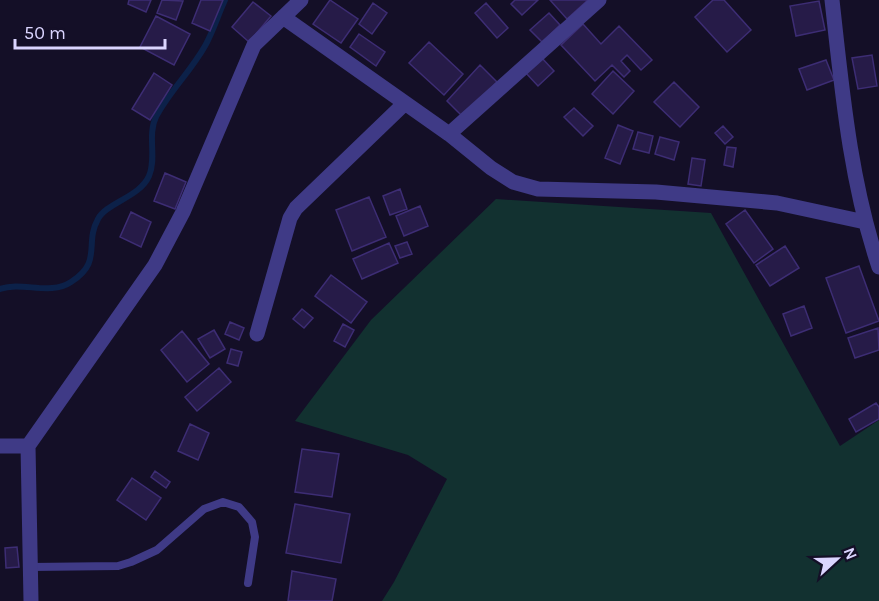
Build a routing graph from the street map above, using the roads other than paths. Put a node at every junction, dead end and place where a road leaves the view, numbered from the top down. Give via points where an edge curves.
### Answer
1 (301, 0) edge
2 (598, 0) edge
3 (832, 0) edge
4 (283, 17) junction
5 (404, 104) junction
6 (449, 134) junction
7 (865, 222) junction
8 (879, 267) edge
9 (257, 334) dead end
10 (0, 446) edge
11 (28, 446) junction
12 (31, 567) junction
13 (248, 582) dead end
14 (31, 601) edge

1 - 4 street
2 - 6 street
3 - 7 street via 855,182
4 - 5 street
4 - 11 street via 254,45 183,212 155,265
5 - 6 street
5 - 9 street via 296,208
6 - 7 street via 513,182 538,189 656,192 777,203
7 - 8 street
10 - 11 street
11 - 12 street
12 - 13 lane via 118,566 131,562 157,550 204,509 223,502 239,507 252,522 255,537
12 - 14 street

